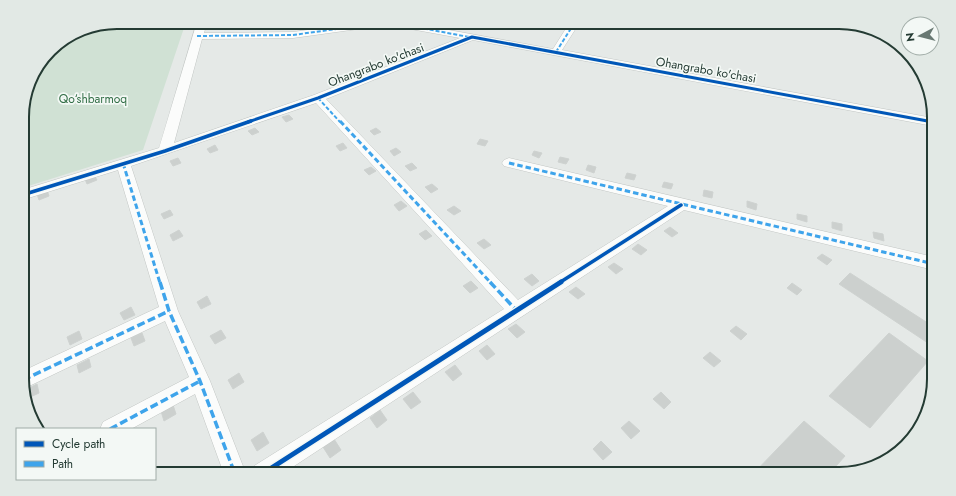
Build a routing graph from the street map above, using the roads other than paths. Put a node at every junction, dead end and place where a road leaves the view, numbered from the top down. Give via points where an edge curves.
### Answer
1 (200, 29) edge
2 (333, 29) edge
3 (427, 29) edge
4 (571, 29) edge
5 (197, 36) junction
6 (472, 37) junction
7 (556, 52) junction
8 (318, 98) junction
9 (927, 121) edge
10 (165, 151) junction
11 (123, 163) junction
12 (509, 163) dead end
13 (29, 192) edge
14 (681, 205) junction
15 (927, 262) edge
16 (516, 310) junction
17 (169, 311) junction
18 (29, 377) edge
19 (200, 381) junction
20 (112, 428) edge
21 (232, 467) edge
22 (273, 467) edge

1 - 5 street
2 - 5 street via 293,34
3 - 6 street
4 - 7 street
5 - 10 street
6 - 7 street, Ohangrabo ko'chasi
6 - 8 street, Ohangrabo ko'chasi
7 - 9 street, Ohangrabo ko'chasi
8 - 10 street, Ohangrabo ko'chasi
8 - 16 street
10 - 11 street, Ohangrabo ko'chasi
11 - 13 street, Ohangrabo ko'chasi
11 - 17 street
12 - 14 street
14 - 15 street
14 - 16 street
16 - 22 street
17 - 18 street
17 - 19 street
19 - 20 street
19 - 21 street

